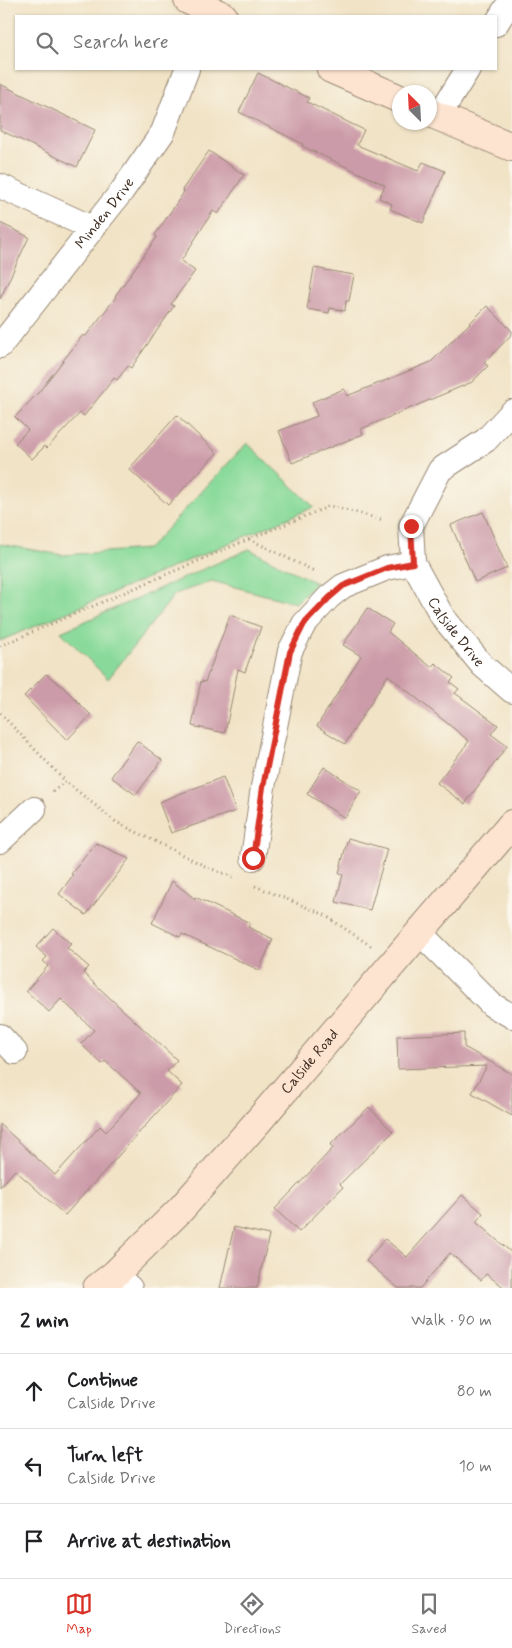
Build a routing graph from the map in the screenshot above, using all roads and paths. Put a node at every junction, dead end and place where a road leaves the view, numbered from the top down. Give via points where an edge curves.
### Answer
1 (511, 0) edge
2 (497, 22) edge
3 (187, 70) edge
4 (333, 70) edge
5 (467, 70) edge
6 (392, 96) edge
7 (437, 111) edge
8 (437, 116) edge
9 (512, 147) edge
10 (0, 186) edge
11 (92, 228) junction
12 (0, 346) edge
13 (512, 412) edge
14 (411, 526) junction
15 (249, 539) junction
16 (413, 563) junction
17 (343, 586) junction
18 (0, 646) edge
19 (512, 691) edge
20 (0, 713) edge
21 (65, 780) junction
22 (34, 809) joint
23 (512, 824) edge
24 (0, 841) edge
25 (253, 858) dead end
26 (238, 879) dead end
27 (255, 886) dead end
28 (419, 932) junction
29 (394, 961) junction
30 (512, 1016) edge
31 (114, 1283) edge

1 - 2 street
3 - 11 street, Minden Drive via 164,132
4 - 6 street
5 - 7 street
8 - 9 street
10 - 11 street
11 - 12 street, Minden Drive
13 - 14 street via 486,440 440,470
14 - 15 path via 330,506
14 - 16 street, Calside Drive
15 - 17 path
15 - 18 path
16 - 17 street via 387,568
16 - 19 street, Calside Drive via 442,616 482,665
17 - 25 street via 304,624 290,652 263,787
20 - 21 path
21 - 22 path
21 - 26 path via 116,822
22 - 24 street
23 - 28 street, Calside Road
27 - 29 path via 323,914
28 - 29 street, Calside Road
28 - 30 street via 492,1004
29 - 31 street, Calside Road via 260,1119

